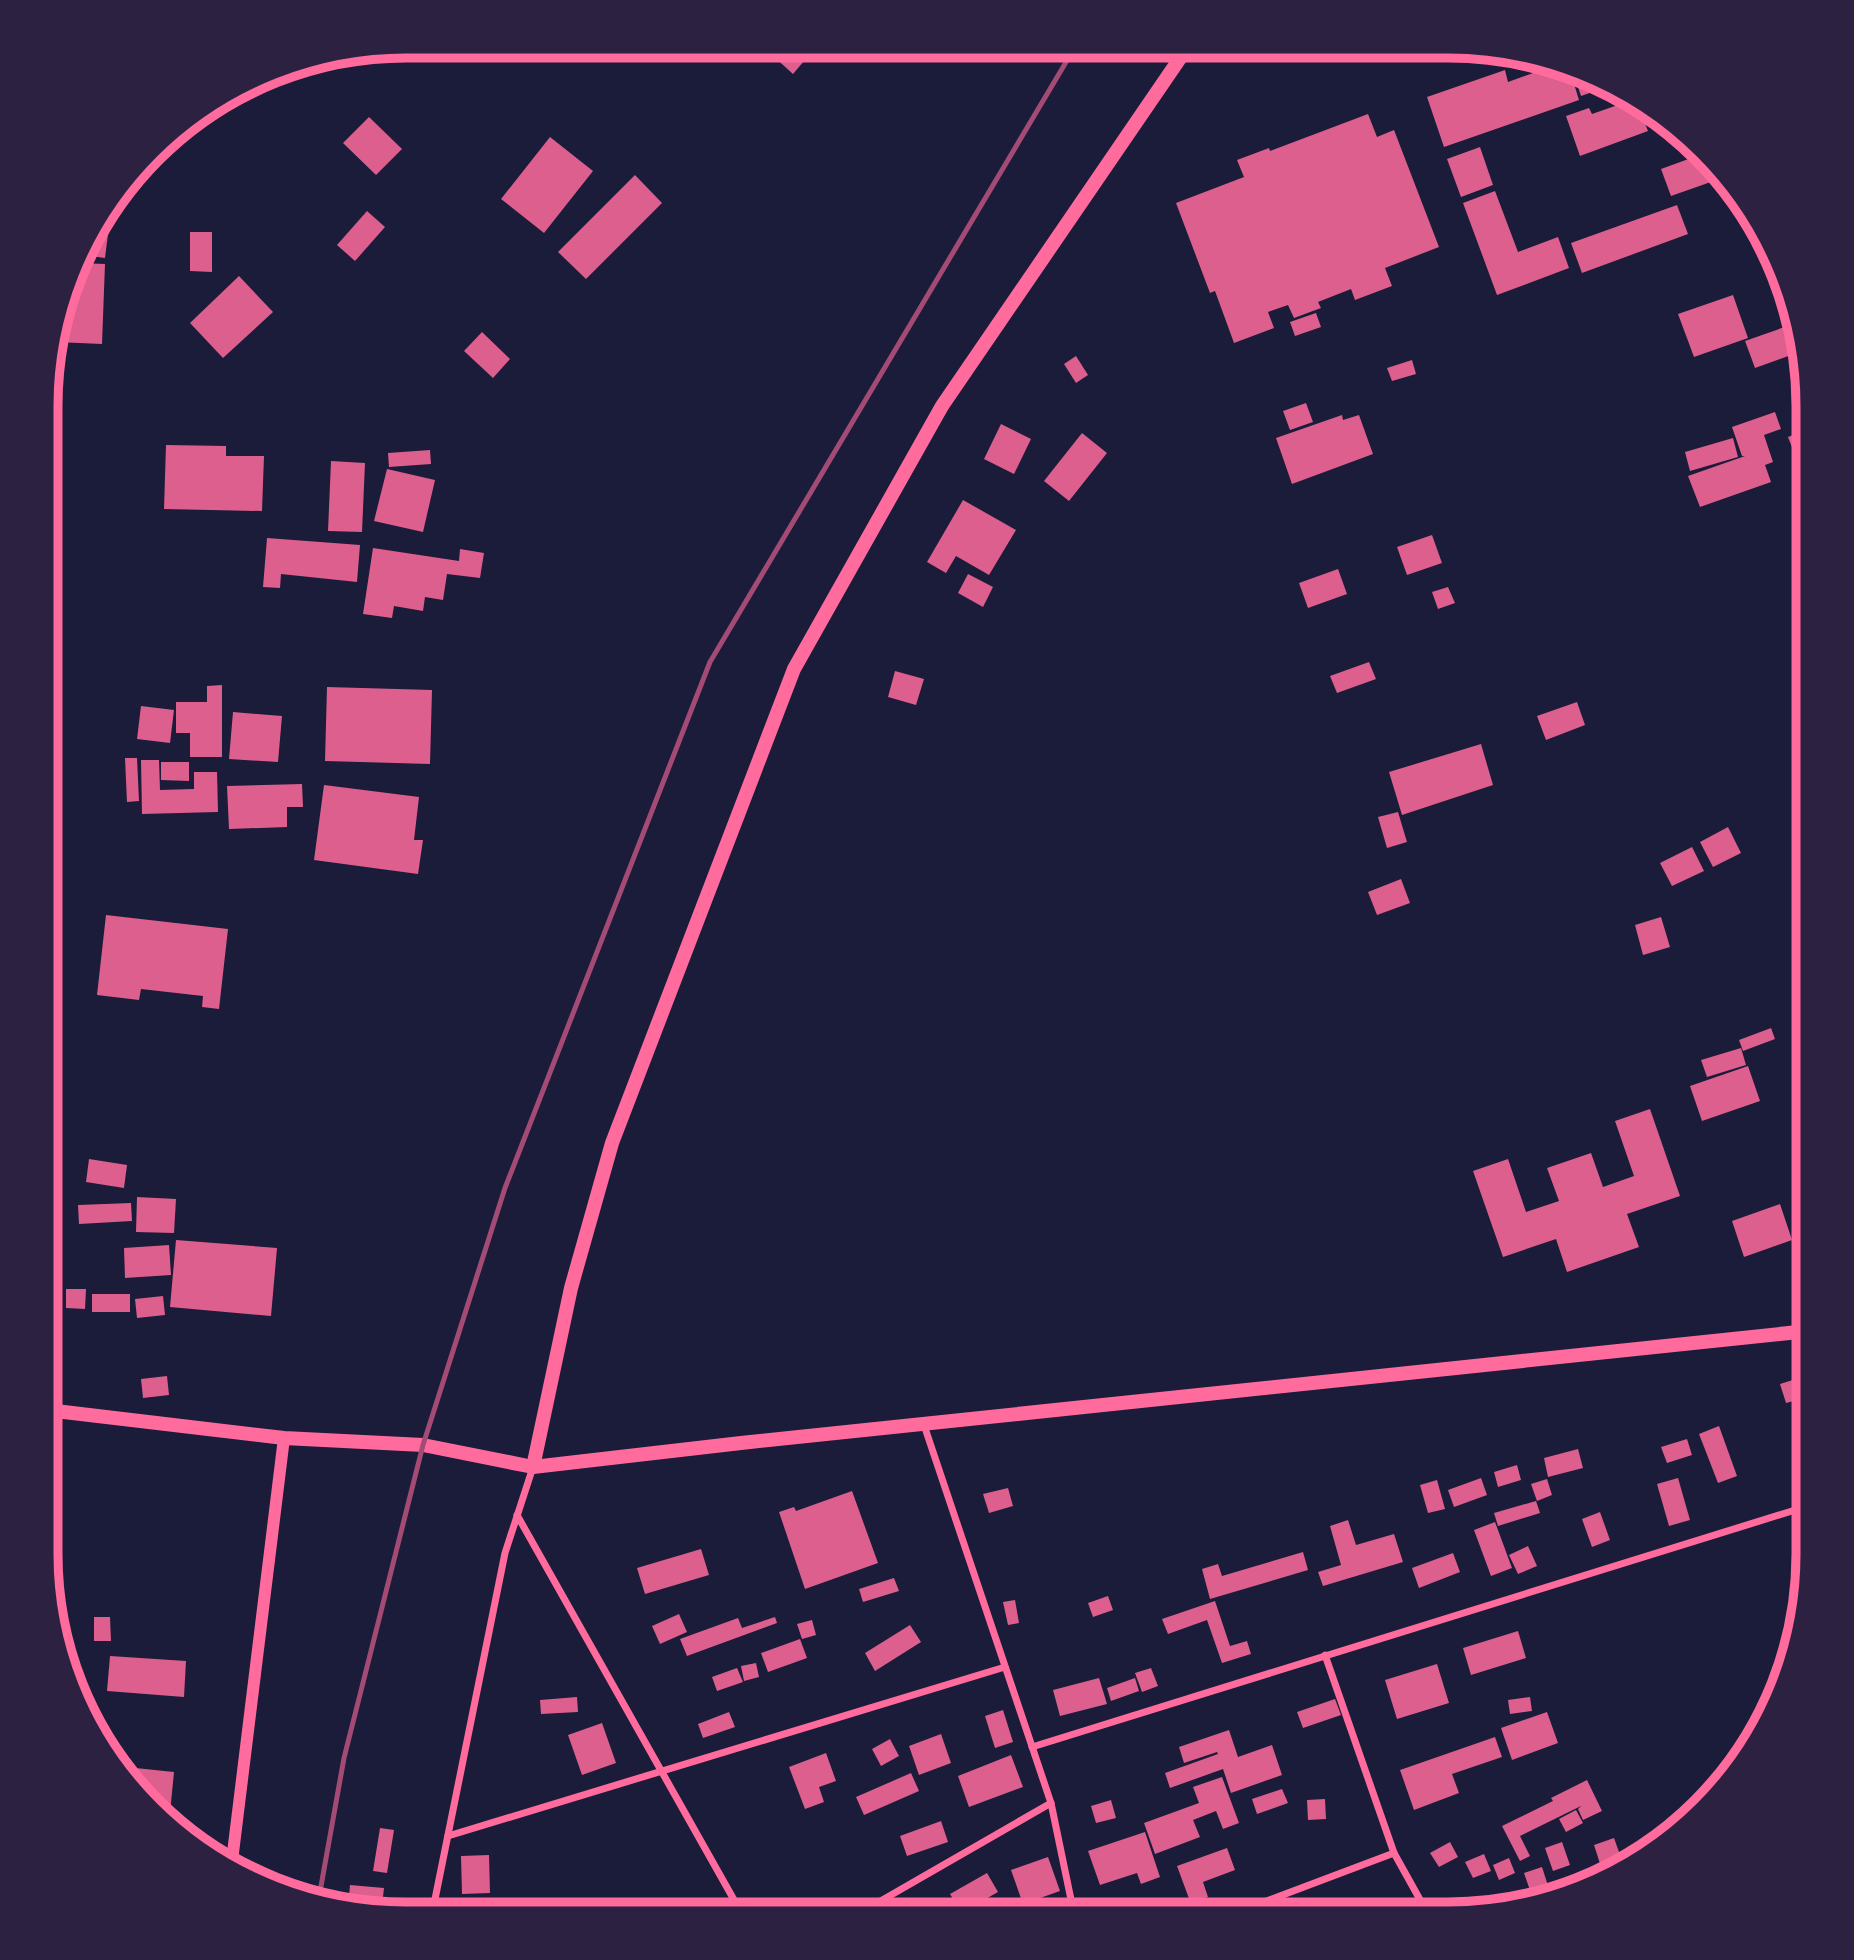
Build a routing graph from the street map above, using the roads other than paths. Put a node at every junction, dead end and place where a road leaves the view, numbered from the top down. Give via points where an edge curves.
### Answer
1 (1180, 58) edge
2 (1796, 1333) edge
3 (58, 1411) edge
4 (924, 1425) junction
5 (284, 1438) junction
6 (533, 1467) junction
7 (1796, 1510) edge
8 (517, 1514) junction
9 (1325, 1655) junction
10 (1005, 1667) junction
11 (1032, 1747) junction
12 (662, 1771) junction
13 (1051, 1803) junction
14 (448, 1836) junction
15 (1394, 1853) junction
16 (233, 1857) edge
17 (434, 1902) edge
18 (734, 1902) edge
19 (879, 1902) edge
20 (1072, 1902) edge
21 (1264, 1902) edge
22 (1421, 1902) edge

1 - 6 main road via 942,406 794,669 612,1143 571,1288
2 - 4 main road
3 - 5 main road
4 - 6 main road
4 - 10 street
5 - 6 main road via 422,1445
5 - 16 street
6 - 8 street
7 - 9 street
8 - 12 street
8 - 14 street via 505,1553
9 - 11 street
9 - 15 street
10 - 11 street
10 - 12 street
11 - 13 street
12 - 14 street
12 - 18 street
13 - 19 street
13 - 20 street
14 - 17 street
15 - 21 street
15 - 22 street

